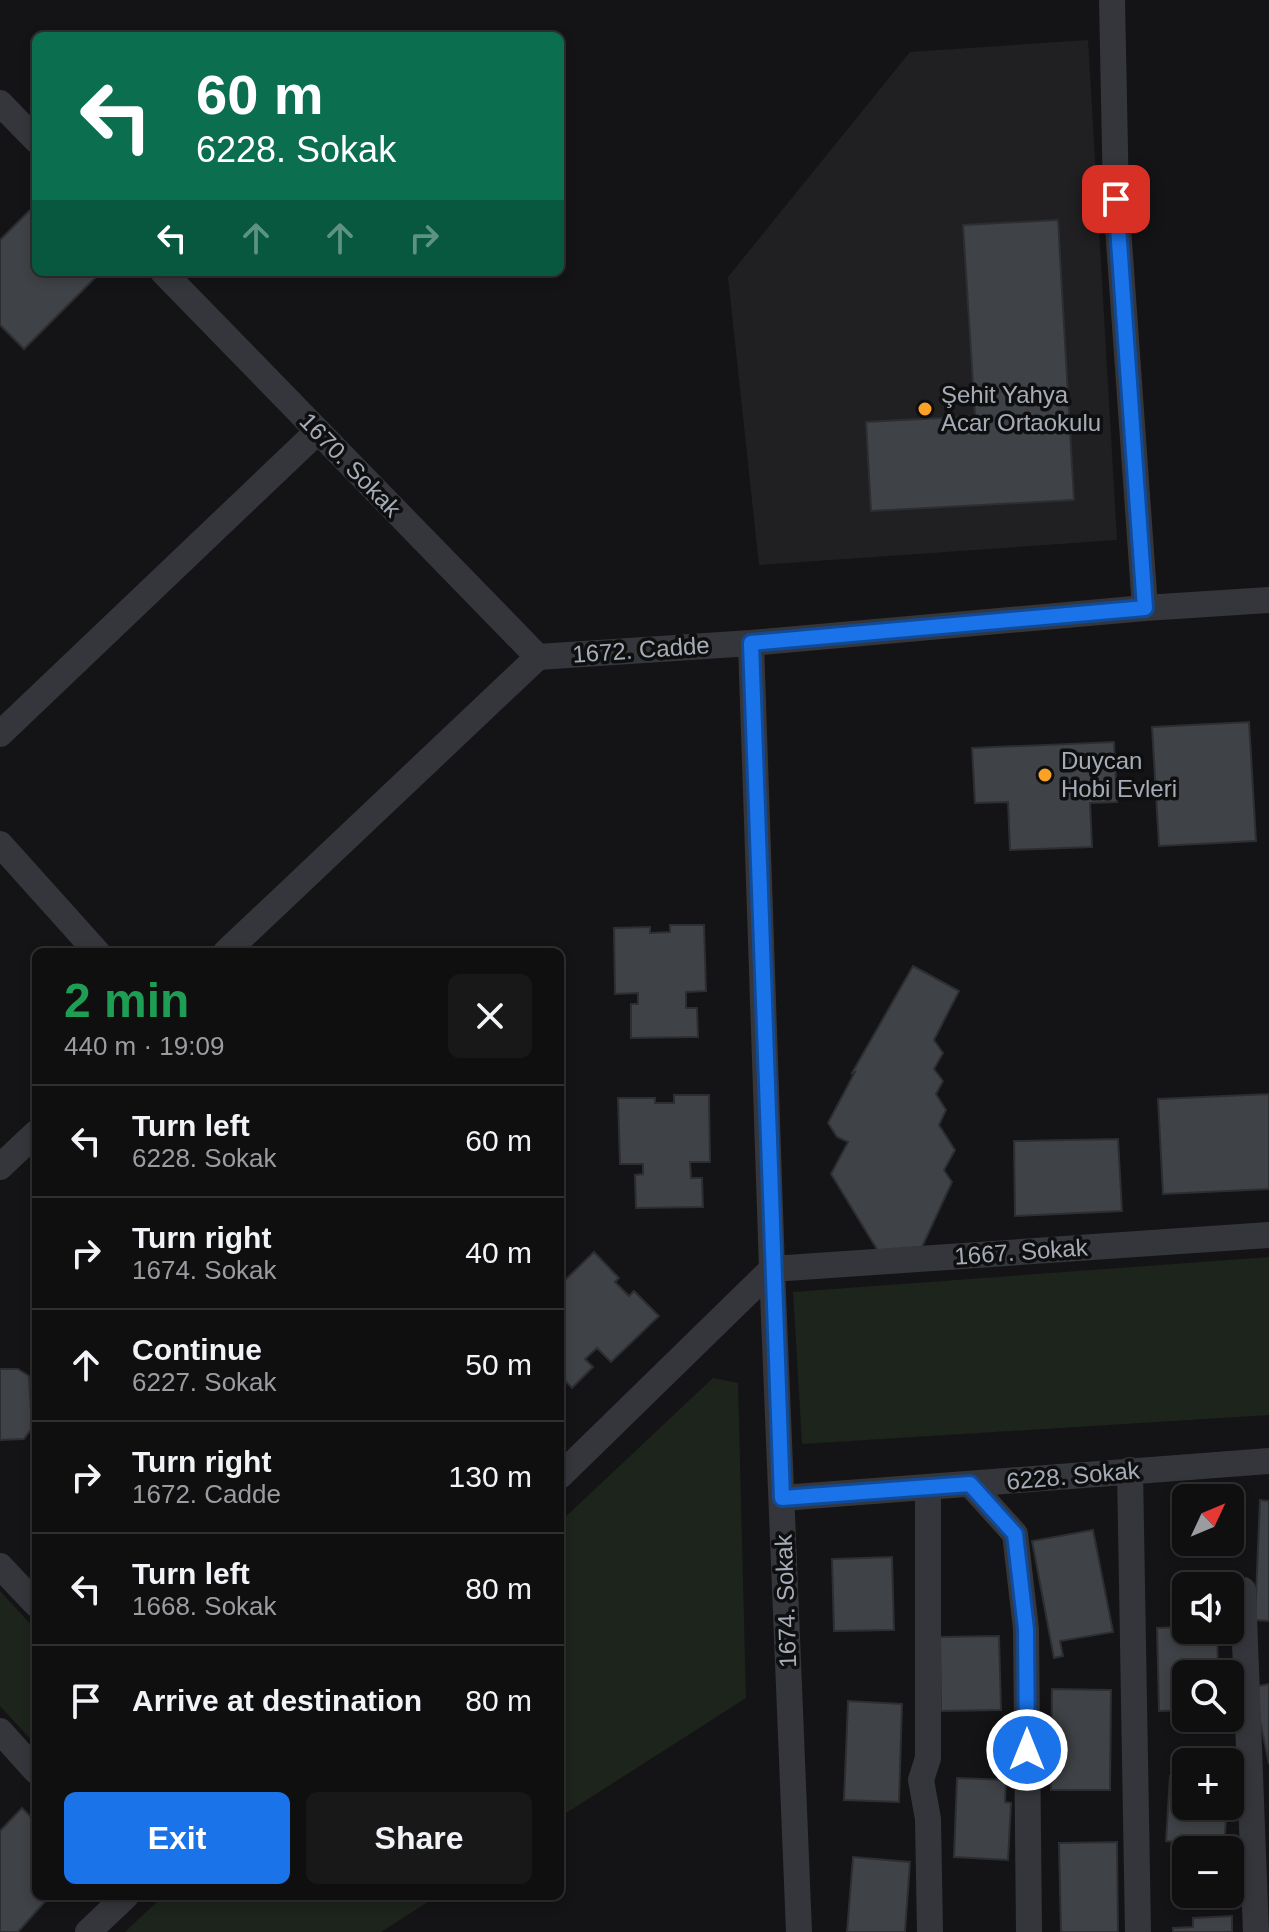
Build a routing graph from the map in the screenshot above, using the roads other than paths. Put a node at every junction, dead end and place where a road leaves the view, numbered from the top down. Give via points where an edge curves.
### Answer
1 (1112, 0) edge
2 (0, 103) edge
3 (32, 136) edge
4 (167, 276) edge
5 (317, 432) junction
6 (1269, 600) edge
7 (1145, 608) junction
8 (751, 643) junction
9 (538, 657) junction
10 (0, 734) edge
11 (0, 844) edge
12 (93, 948) edge
13 (230, 948) edge
14 (32, 1137) edge
15 (0, 1167) edge
16 (1269, 1235) edge
17 (772, 1269) junction
18 (1269, 1461) edge
19 (564, 1464) edge
20 (1130, 1470) junction
21 (970, 1484) junction
22 (928, 1487) junction
23 (782, 1498) junction
24 (0, 1566) edge
25 (32, 1600) edge
26 (1244, 1616) edge
27 (0, 1731) edge
28 (32, 1767) edge
29 (122, 1900) edge
30 (88, 1932) edge
31 (799, 1932) edge
32 (930, 1932) edge
33 (1029, 1932) edge
34 (1138, 1932) edge
35 (1256, 1932) edge

1 - 7 street via 1116,199
2 - 3 street
4 - 5 street, 1670. Sokak
5 - 9 street, 1670. Sokak
5 - 10 street
6 - 7 street, 1672. Cadde
7 - 8 street, 1672. Cadde
8 - 9 street, 1672. Cadde
8 - 17 street, 1674. Sokak
9 - 13 street, 1672. Cadde
11 - 12 street
14 - 15 street
16 - 17 street, 1667. Sokak
17 - 19 street
17 - 23 street, 1674. Sokak
18 - 20 street, 6228. Sokak
20 - 21 street, 6228. Sokak
20 - 34 street
21 - 22 street, 6228. Sokak
21 - 33 street via 1015,1534 1026,1629
22 - 23 street, 6228. Sokak
22 - 32 street via 928,1758 921,1780 928,1819
23 - 31 street, 1674. Sokak
24 - 25 street
26 - 35 street
27 - 28 street
29 - 30 street

